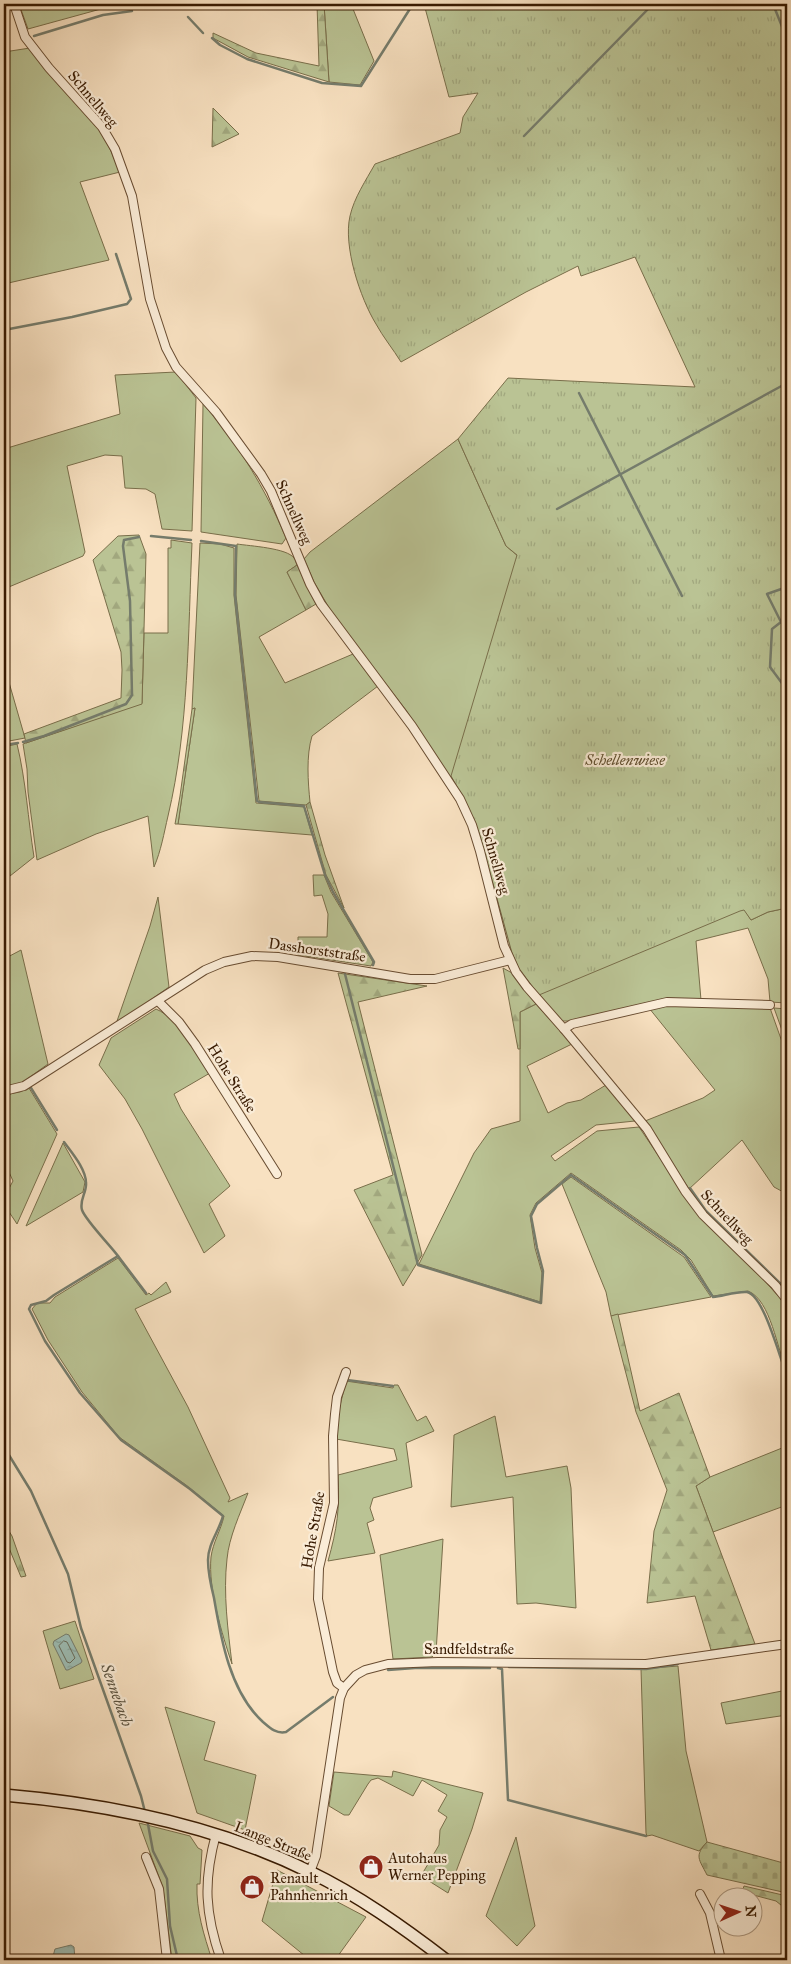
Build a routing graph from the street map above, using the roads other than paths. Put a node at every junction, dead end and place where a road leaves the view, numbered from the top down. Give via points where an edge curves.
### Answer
1 (14, 4) edge
2 (510, 960) junction
3 (158, 1001) junction
4 (770, 1005) dead end
5 (564, 1029) junction
6 (4, 1091) edge
7 (277, 1174) dead end
8 (787, 1300) edge
9 (346, 1372) dead end
10 (787, 1644) edge
11 (344, 1688) junction
12 (4, 1795) edge
13 (216, 1834) junction
14 (146, 1857) dead end
15 (310, 1872) junction
16 (700, 1894) dead end
17 (167, 1960) edge
18 (221, 1960) edge
19 (446, 1960) edge
20 (721, 1960) edge

1 - 2 street, Schnellweg via 25,37 102,126 115,149 132,196 150,299 166,348 176,367 216,412 261,474 321,604 412,726 460,800 472,825
2 - 3 street, Dasshorststraße via 435,979 410,979 278,957 252,956 205,970
2 - 5 street, Schnellweg via 527,987
3 - 6 street, Dasshorststraße via 24,1086
3 - 7 street, Hohe Straße via 195,1044
4 - 5 street via 667,1002 572,1024
5 - 8 street, Schnellweg via 647,1129 703,1215
9 - 11 street, Hohe Straße via 337,1397 333,1436 334,1503 319,1568 318,1588 332,1672 337,1683
10 - 11 street, Sandfeldstraße via 646,1664 388,1664 365,1670
11 - 15 street via 316,1856
12 - 13 main road, Lange Straße via 96,1806
13 - 15 main road, Lange Straße
13 - 18 street via 206,1890 212,1936
14 - 17 street via 159,1889
15 - 19 main road, Lange Straße via 351,1894
16 - 20 street via 710,1913

